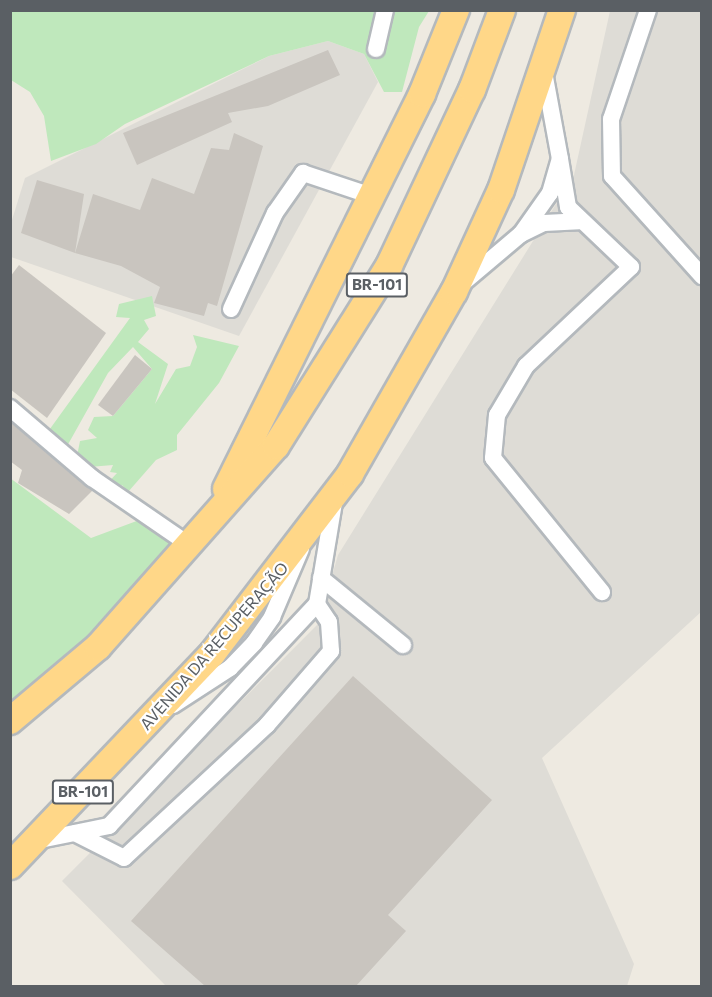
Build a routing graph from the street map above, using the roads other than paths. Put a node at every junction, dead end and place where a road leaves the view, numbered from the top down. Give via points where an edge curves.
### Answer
1 (385, 10) edge
2 (456, 10) edge
3 (502, 10) edge
4 (562, 10) edge
5 (648, 10) edge
6 (376, 49) dead end
7 (543, 72) junction
8 (560, 159) junction
9 (372, 196) junction
10 (579, 221) junction
11 (521, 234) junction
12 (702, 276) edge
13 (454, 292) junction
14 (231, 309) dead end
15 (10, 408) edge
16 (335, 495) junction
17 (197, 539) junction
18 (321, 578) junction
19 (602, 592) dead end
20 (317, 604) junction
21 (403, 645) dead end
22 (10, 721) edge
23 (75, 833) junction
24 (35, 841) junction
25 (10, 866) edge

1 - 6 lane
2 - 9 highway
3 - 17 highway, BR-101 via 452,137 388,266 276,446
4 - 7 highway, AVENIDA DA RECUPERAÇÃO / BR-101
5 - 12 lane via 611,118 612,176
7 - 8 lane
7 - 13 highway, AVENIDA DA RECUPERAÇÃO / BR-101 via 501,190
8 - 10 lane via 568,207
8 - 11 lane via 550,193
9 - 14 lane via 303,173 275,213
9 - 17 highway
10 - 11 lane via 544,223
10 - 19 lane via 631,267 526,366 497,415 493,458
11 - 13 lane
13 - 16 highway, AVENIDA DA RECUPERAÇÃO / BR-101
15 - 17 lane via 92,478
16 - 18 lane
16 - 24 highway, AVENIDA DA RECUPERAÇÃO / BR-101 via 271,584 154,716
17 - 22 highway, BR-101 via 98,647
18 - 20 lane
18 - 21 lane
20 - 23 lane via 109,826
20 - 23 lane via 329,622 331,651 267,725 124,858
23 - 24 lane
24 - 25 highway, AVENIDA DA RECUPERAÇÃO / BR-101

